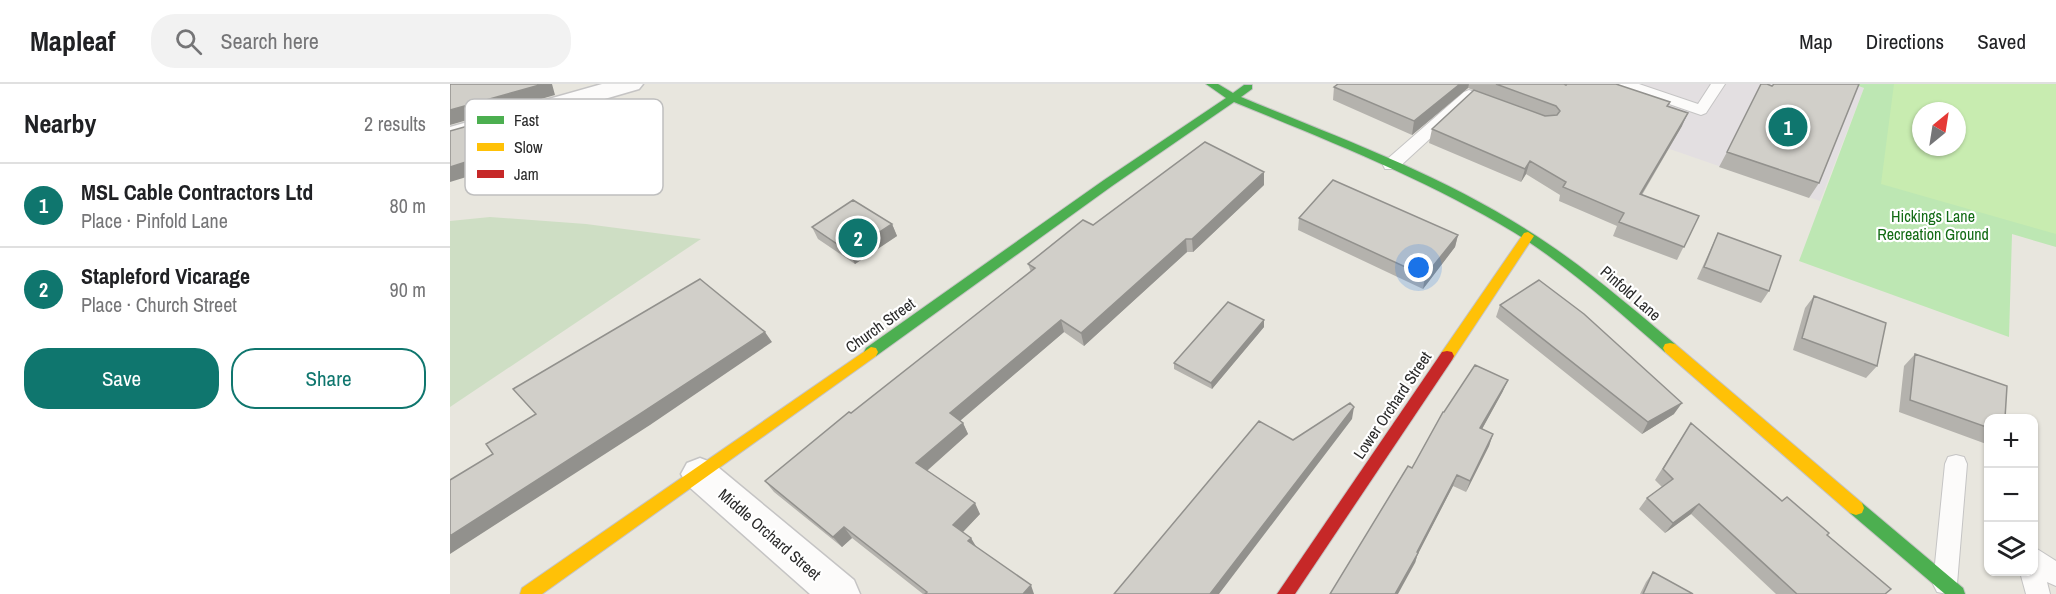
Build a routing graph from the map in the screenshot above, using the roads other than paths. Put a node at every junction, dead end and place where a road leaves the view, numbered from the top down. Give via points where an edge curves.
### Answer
1 (630, 84) edge
2 (1212, 84) edge
3 (1252, 84) edge
4 (1718, 84) edge
5 (1629, 85) edge
6 (1232, 97) junction
7 (578, 99) edge
8 (1513, 112) edge
9 (465, 132) edge
10 (450, 136) edge
11 (1391, 165) junction
12 (1528, 236) junction
13 (1956, 464) dead end
14 (700, 474) junction
15 (2038, 561) edge
16 (2056, 575) edge
17 (2033, 576) edge
18 (1951, 589) edge
19 (528, 594) edge
20 (840, 594) edge
21 (1285, 594) edge
22 (2038, 594) edge

1 - 7 street
2 - 6 street, Pinfold Lane
3 - 6 street, Church Street
4 - 5 lane via 1701,110
6 - 11 street, Pinfold Lane
6 - 14 street, Church Street
8 - 11 lane via 1469,95
9 - 10 street
11 - 12 street, Pinfold Lane
12 - 18 street, Pinfold Lane via 1586,276
12 - 21 street, Lower Orchard Street
13 - 18 lane
14 - 19 street, Church Street
14 - 20 street, Middle Orchard Street
15 - 16 lane
17 - 22 lane

